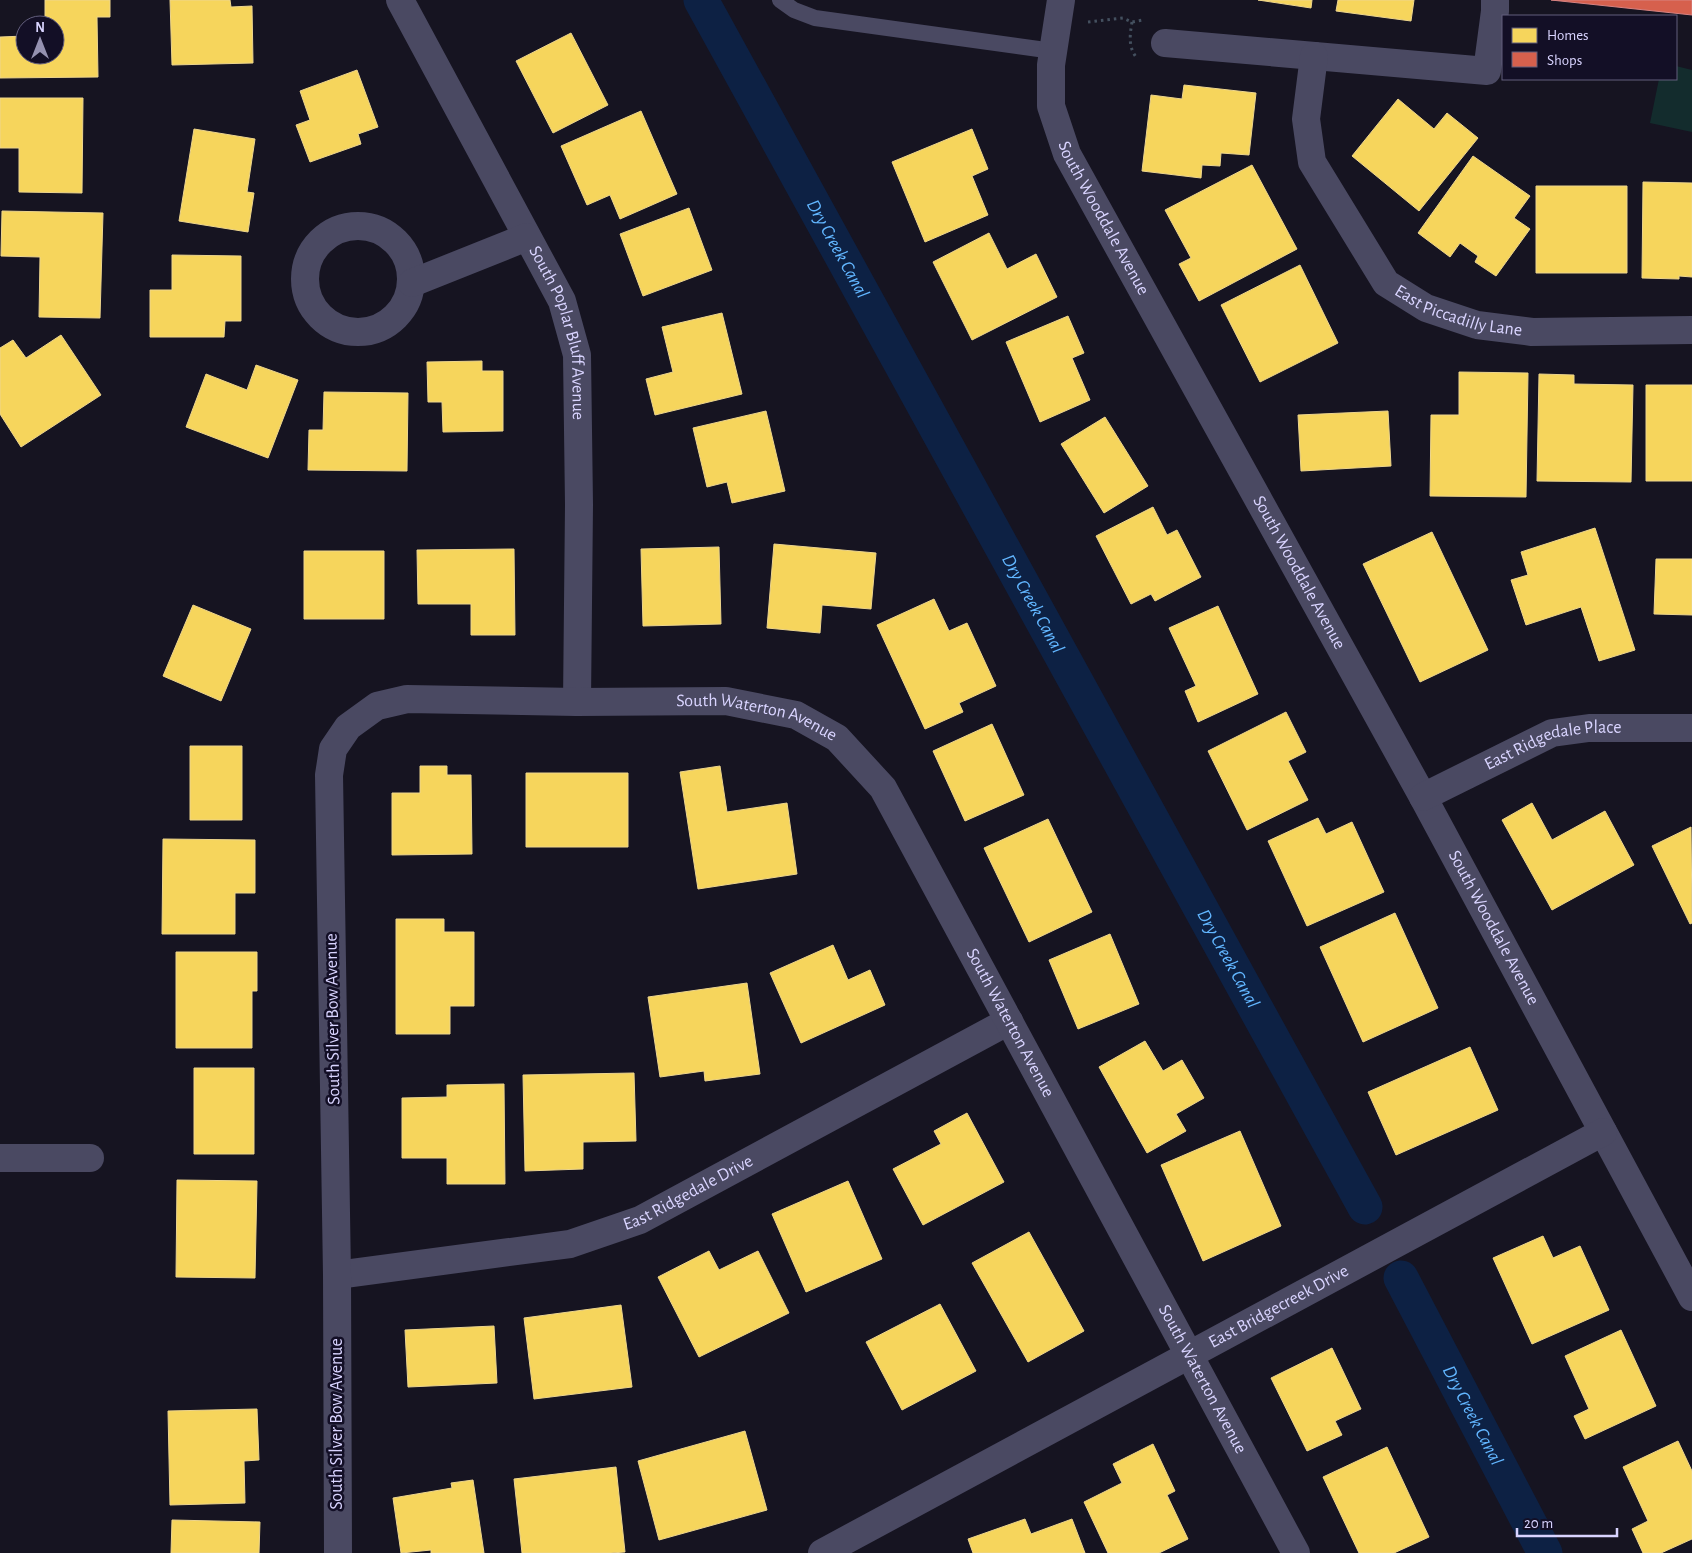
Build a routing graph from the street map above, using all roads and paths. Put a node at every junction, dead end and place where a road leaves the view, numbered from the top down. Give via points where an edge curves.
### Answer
1 (400, 0) edge
2 (780, 0) edge
3 (1060, 0) edge
4 (1495, 0) edge
5 (1150, 21) dead end
6 (1080, 23) dead end
7 (1166, 43) dead end
8 (1053, 51) junction
9 (1314, 56) junction
10 (527, 237) junction
11 (412, 282) dead end
12 (1692, 330) edge
13 (577, 702) junction
14 (1692, 728) edge
15 (1423, 797) junction
16 (1009, 1021) junction
17 (1603, 1132) junction
18 (0, 1158) edge
19 (90, 1158) dead end
20 (337, 1276) junction
21 (1692, 1297) edge
22 (1190, 1355) junction
23 (338, 1553) edge
24 (822, 1553) edge
25 (1296, 1553) edge

1 - 10 street, South Poplar Bluff Avenue
2 - 8 lane via 815,18
3 - 8 street, South Wooddale Avenue
4 - 9 street via 1487,71
5 - 6 path via 1132,22 1123,18
7 - 9 street
8 - 15 street, South Wooddale Avenue via 1052,106 1067,154
9 - 12 street, East Piccadilly Lane via 1306,119 1312,162 1386,283 1426,308 1477,325 1532,332
10 - 11 street
10 - 13 street, South Poplar Bluff Avenue via 562,301 577,355
13 - 16 street, South Waterton Avenue via 726,701 796,715 837,738 883,788
13 - 20 street, South Silver Bow Avenue via 407,699 377,706 348,727 333,749 329,775
14 - 15 street, East Ridgedale Place via 1589,728 1552,733
15 - 17 street, South Wooddale Avenue
16 - 20 street, East Ridgedale Drive via 640,1220 570,1244
16 - 22 street, South Waterton Avenue
17 - 21 street, South Wooddale Avenue
17 - 22 street, East Bridgecreek Drive
18 - 19 street
20 - 23 street, South Silver Bow Avenue
22 - 24 street, East Bridgecreek Drive
22 - 25 street, South Waterton Avenue

